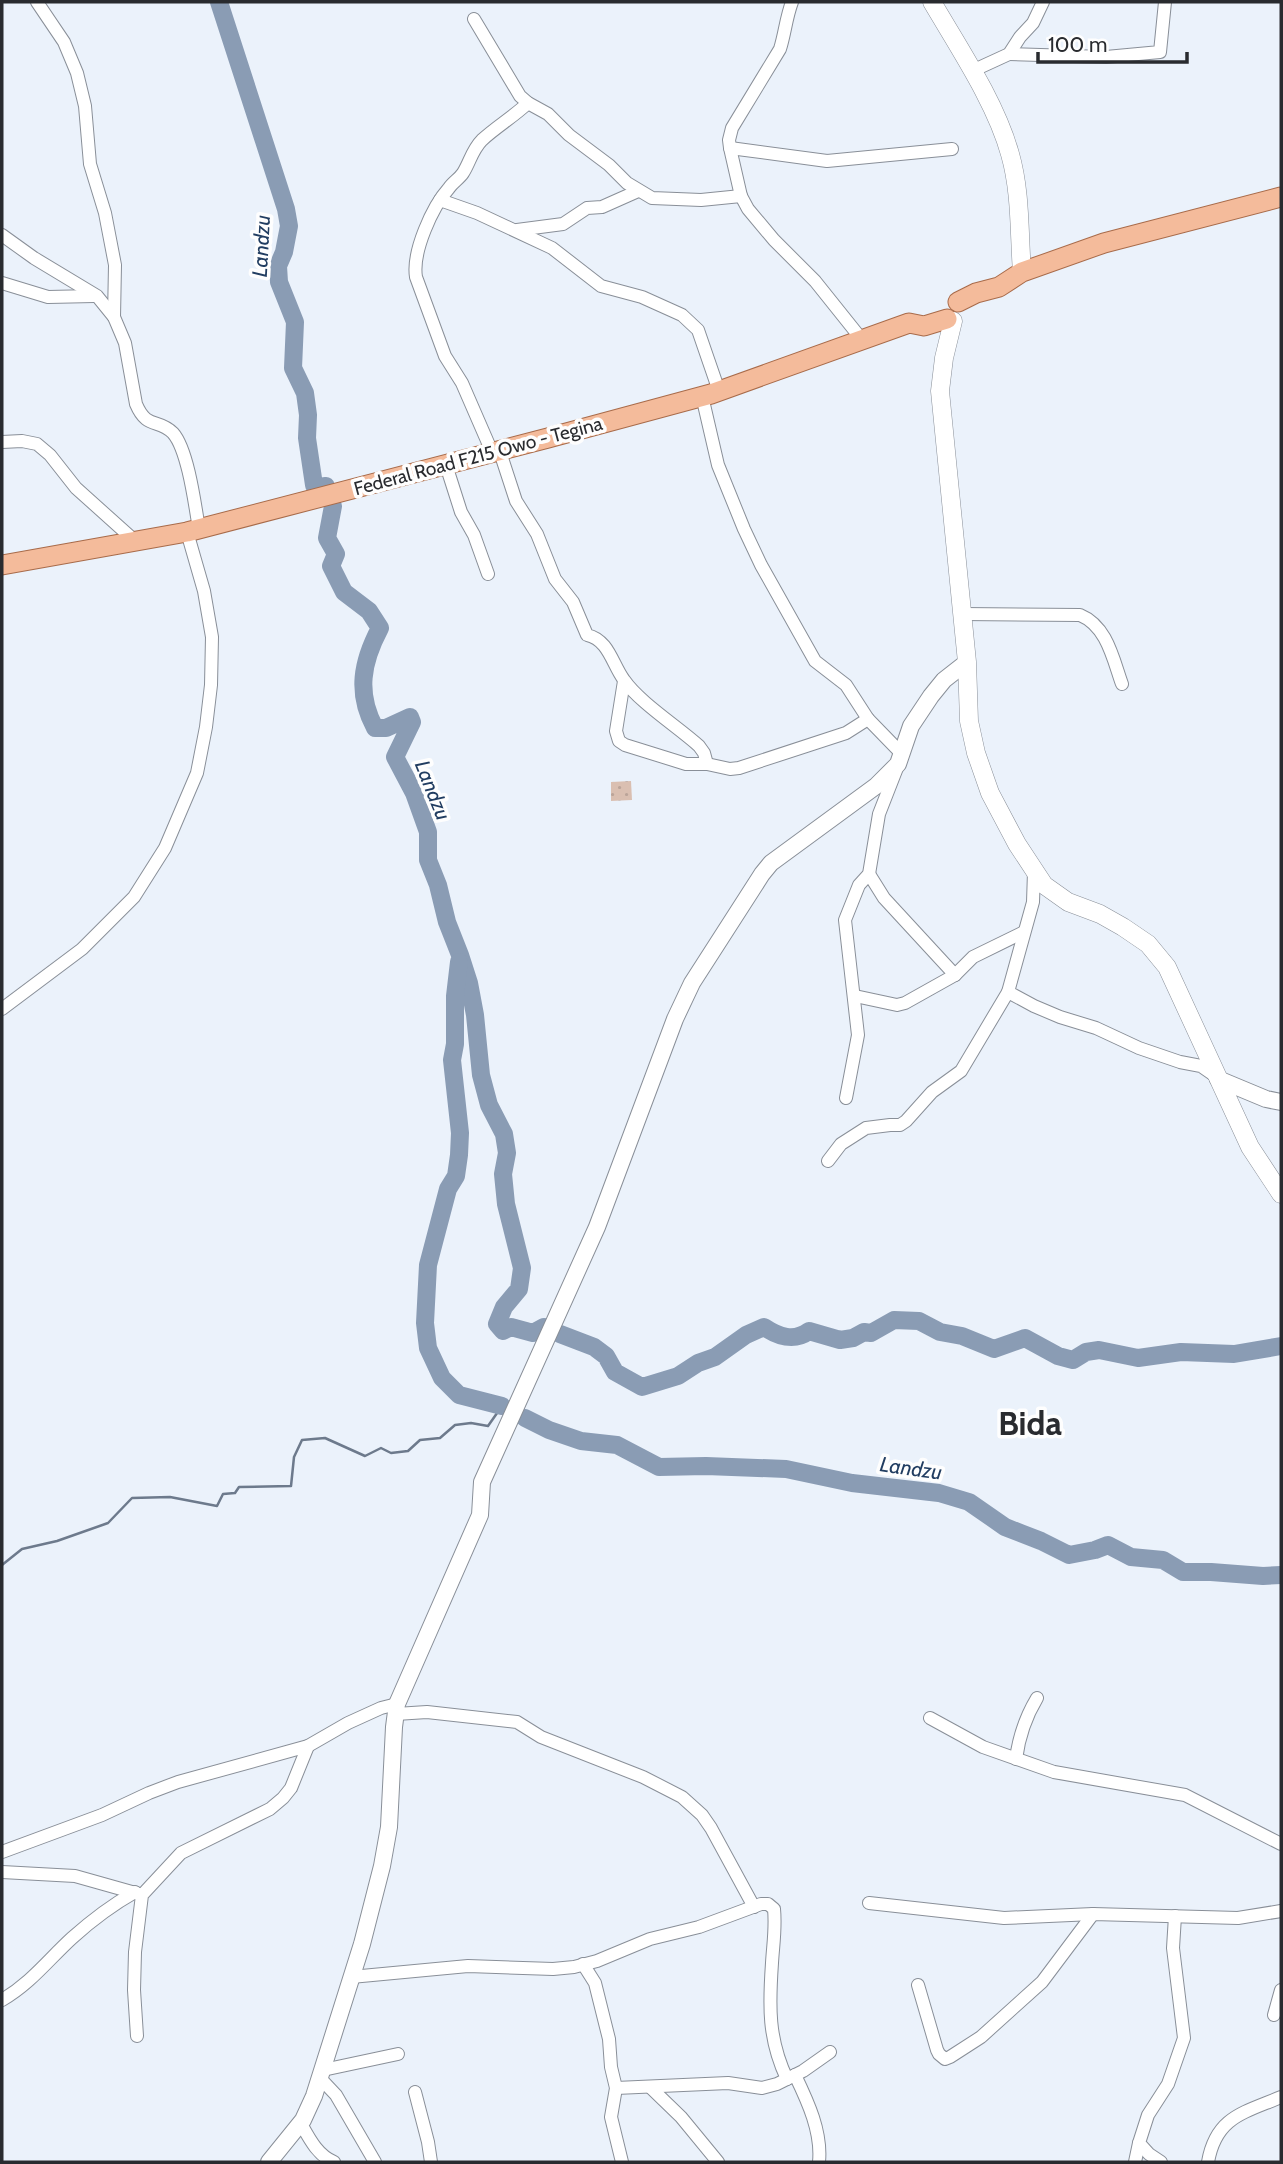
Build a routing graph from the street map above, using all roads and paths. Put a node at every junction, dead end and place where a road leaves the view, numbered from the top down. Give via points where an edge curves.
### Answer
1 (37, 2) edge
2 (792, 2) edge
3 (932, 2) edge
4 (1043, 2) edge
5 (1165, 2) edge
6 (474, 19) dead end
7 (1009, 54) junction
8 (972, 71) junction
9 (528, 103) junction
10 (730, 148) junction
11 (952, 149) dead end
12 (638, 191) junction
13 (741, 196) junction
14 (1281, 197) edge
15 (440, 200) junction
16 (517, 230) junction
17 (2, 235) edge
18 (1021, 272) junction
19 (2, 283) edge
20 (97, 296) junction
21 (953, 313) junction
22 (114, 317) junction
23 (863, 341) junction
24 (711, 394) junction
25 (2, 442) edge
26 (496, 451) junction
27 (446, 464) junction
28 (193, 530) junction
29 (135, 541) junction
30 (2, 565) edge
31 (488, 574) dead end
32 (962, 614) junction
33 (967, 662) junction
34 (624, 681) junction
35 (1122, 684) dead end
36 (868, 719) junction
37 (900, 759) junction
38 (707, 764) junction
39 (1034, 872) junction
40 (869, 873) junction
41 (1024, 932) junction
42 (955, 975) junction
43 (1009, 992) junction
44 (855, 996) junction
45 (2, 1009) edge
46 (1218, 1079) junction
47 (846, 1098) dead end
48 (1281, 1102) edge
49 (828, 1161) dead end
50 (1281, 1194) edge
51 (1037, 1698) dead end
52 (396, 1709) junction
53 (930, 1718) dead end
54 (308, 1746) junction
55 (1016, 1759) junction
56 (1281, 1843) edge
57 (2, 1852) edge
58 (2, 1872) edge
59 (139, 1893) junction
60 (869, 1903) dead end
61 (754, 1907) junction
62 (1281, 1911) edge
63 (1093, 1914) junction
64 (1175, 1916) junction
65 (583, 1964) junction
66 (351, 1977) junction
67 (918, 1985) dead end
68 (1281, 1990) edge
69 (2, 2000) edge
70 (1275, 2015) dead end
71 (137, 2036) dead end
72 (830, 2052) dead end
73 (398, 2054) dead end
74 (322, 2074) junction
75 (791, 2077) junction
76 (615, 2088) junction
77 (650, 2088) junction
78 (415, 2092) dead end
79 (1281, 2097) edge
80 (300, 2123) junction
81 (1139, 2143) junction
82 (269, 2162) edge
83 (334, 2162) edge
84 (375, 2162) edge
85 (430, 2162) edge
86 (622, 2162) edge
87 (718, 2162) edge
88 (819, 2162) edge
89 (1135, 2162) edge
90 (1161, 2162) edge
91 (1208, 2162) edge

1 - 22 street via 64,42 77,73 90,164 115,265
2 - 10 street via 786,35 732,128
3 - 8 main road
4 - 7 street
5 - 7 street via 1160,51 1106,57
6 - 9 street
7 - 8 street
8 - 18 main road via 1010,154
9 - 12 street via 548,114
9 - 15 street via 480,142
10 - 11 street via 827,161
10 - 13 street
12 - 13 street via 670,200
12 - 16 street via 602,207 587,208 563,224
13 - 23 street via 754,217 815,281
14 - 18 main road via 1104,243
15 - 16 street
15 - 26 street via 416,253 416,277 445,356
16 - 24 street via 552,248 601,286 682,315 698,330
17 - 20 street
18 - 21 main road via 976,293
19 - 20 street via 48,297
20 - 22 street
21 - 23 main road, Federal Road F215 Owo - Tegina via 922,313
21 - 32 main road via 940,391
22 - 28 street via 125,343 139,412 145,420 172,432 183,448
23 - 24 main road, Federal Road F215 Owo - Tegina
24 - 26 main road, Federal Road F215 Owo - Tegina
24 - 36 street via 718,465 761,565 815,661 846,685
25 - 29 street via 37,444 76,488
26 - 27 main road, Federal Road F215 Owo - Tegina
26 - 34 street via 555,579 573,602 587,635 601,640
27 - 28 main road, Federal Road F215 Owo - Tegina
27 - 31 street via 463,519
28 - 29 main road, Federal Road F215 Owo - Tegina
28 - 45 street via 212,637 208,706 197,773 165,848 134,897 82,948
29 - 30 main road, Federal Road F215 Owo - Tegina
32 - 33 main road
32 - 35 street via 1080,615 1104,636
33 - 37 street via 931,696 911,726
33 - 39 main road via 969,721 976,752 990,793
34 - 38 street via 699,746
34 - 38 street via 616,731 619,741 686,764
36 - 37 street
36 - 38 street via 846,733 748,766 730,769
37 - 40 street via 880,814
37 - 52 street via 876,786 771,863 692,983 597,1227 482,1482 480,1515
39 - 41 street via 1033,902
39 - 46 main road via 1068,902 1100,914 1148,944 1167,967
40 - 42 street via 884,898
40 - 44 street via 845,920
41 - 42 street via 973,957
41 - 43 street
42 - 44 street via 897,1005
43 - 46 street via 1139,1048 1201,1066
43 - 49 street via 961,1071 932,1092 906,1121 866,1128 841,1144
44 - 47 street via 858,1035
46 - 48 street
46 - 50 main road via 1250,1147
51 - 55 street via 1019,1736
52 - 54 street via 381,1708
52 - 61 street via 516,1722 682,1797 711,1828
52 - 66 street via 389,1827
53 - 55 street
54 - 57 street via 178,1782
54 - 59 street via 283,1798 270,1809 181,1853
55 - 56 street via 1076,1777 1185,1795
58 - 59 street via 75,1876
59 - 69 street via 105,1910 20,1989
59 - 71 street via 134,1990
60 - 63 street via 1004,1918
61 - 65 street
61 - 75 street via 768,1904 774,1909 769,2008 773,2042
62 - 64 street via 1238,1918
63 - 64 street
63 - 67 street via 1042,1982 981,2037 950,2057 942,2057 937,2050
64 - 81 street via 1173,1948 1184,2038
65 - 66 street via 553,1969 468,1966
65 - 76 street via 602,2008
66 - 74 street
68 - 70 street
72 - 75 street
73 - 74 street
74 - 80 street
74 - 84 street
75 - 77 street via 762,2088 728,2082
75 - 88 street via 813,2116
76 - 77 street
76 - 86 street via 611,2117
77 - 87 street
78 - 85 street
79 - 91 street via 1222,2127
80 - 82 street
80 - 83 street via 318,2151
81 - 89 street
81 - 90 street

